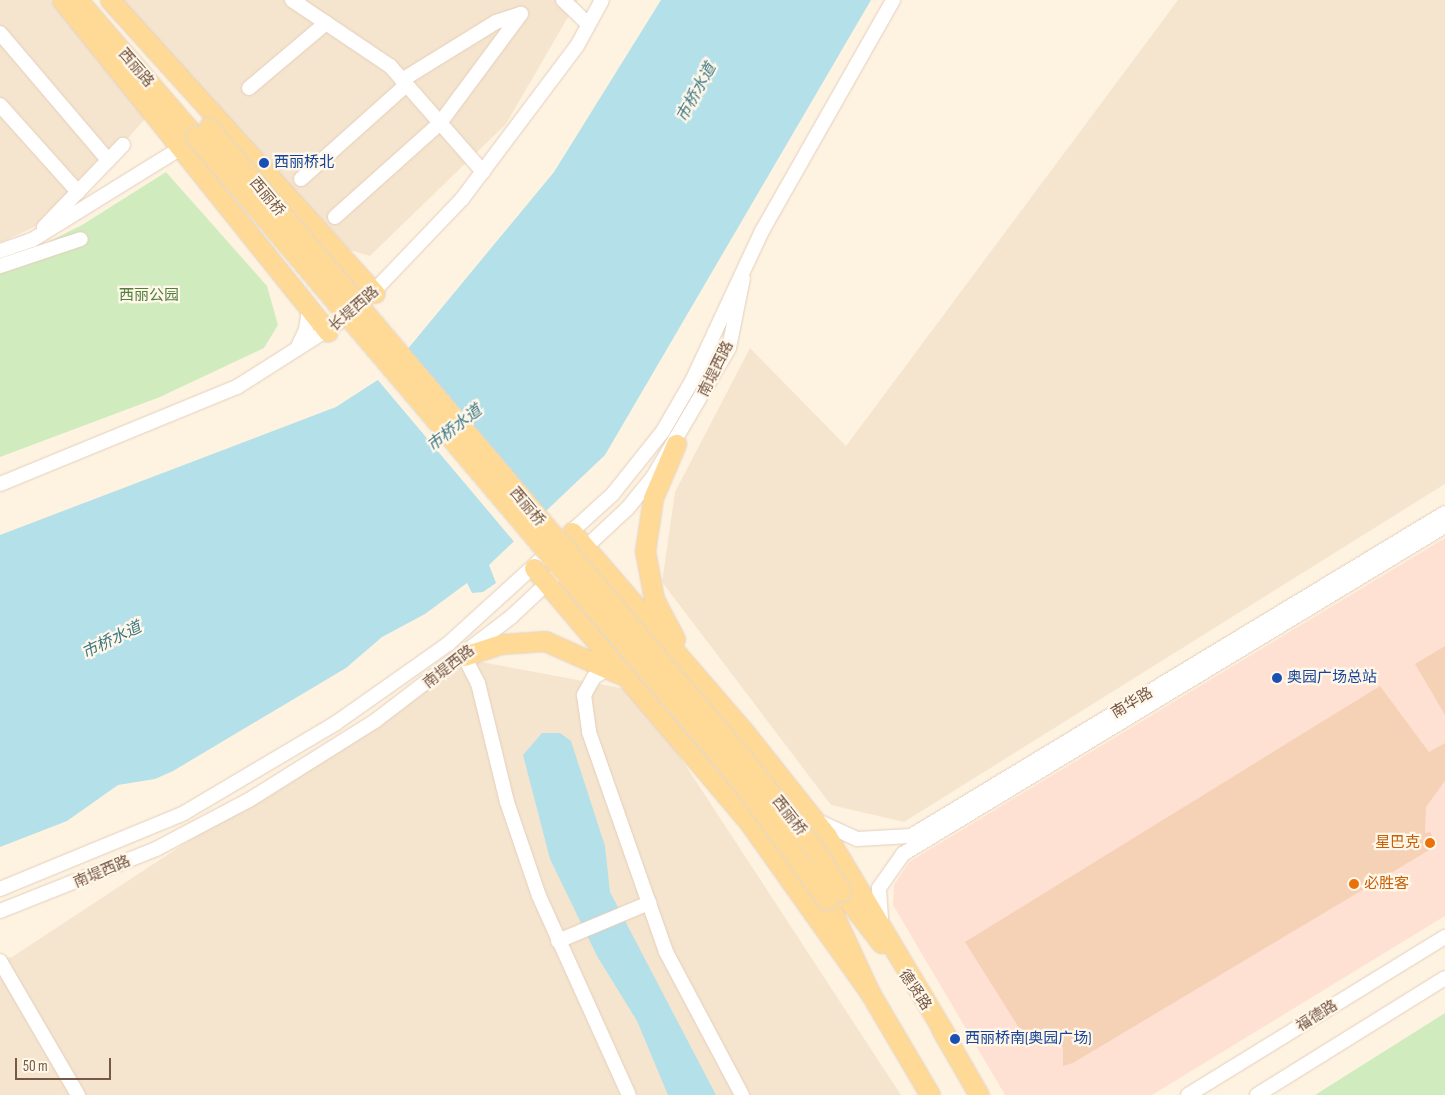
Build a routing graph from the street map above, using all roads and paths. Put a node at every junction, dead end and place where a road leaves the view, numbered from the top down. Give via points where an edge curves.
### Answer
1 (62, 0) edge
2 (78, 0) edge
3 (98, 0) edge
4 (110, 0) edge
5 (292, 0) edge
6 (563, 0) edge
7 (602, 0) edge
8 (893, 0) edge
9 (326, 23) junction
10 (588, 24) junction
11 (0, 33) edge
12 (404, 82) junction
13 (249, 88) dead end
14 (0, 105) edge
15 (440, 123) junction
16 (201, 131) junction
17 (123, 145) dead end
18 (180, 148) junction
19 (108, 160) junction
20 (482, 172) junction
21 (301, 179) dead end
22 (78, 192) junction
23 (335, 217) dead end
24 (81, 239) dead end
25 (32, 240) junction
26 (0, 251) edge
27 (744, 265) junction
28 (0, 266) edge
29 (375, 293) junction
30 (309, 308) junction
31 (328, 332) junction
32 (297, 349) junction
33 (676, 444) junction
34 (0, 484) edge
35 (1445, 513) edge
36 (1445, 526) edge
37 (572, 532) junction
38 (585, 548) junction
39 (534, 568) junction
40 (548, 582) junction
41 (464, 656) junction
42 (609, 668) junction
43 (697, 677) junction
44 (640, 690) junction
45 (810, 814) junction
46 (0, 889) edge
47 (834, 895) junction
48 (649, 903) junction
49 (0, 910) edge
50 (885, 930) junction
51 (1445, 937) edge
52 (558, 941) junction
53 (0, 961) edge
54 (1445, 978) edge
55 (870, 993) junction
56 (948, 1039) junction
57 (78, 1095) edge
58 (628, 1095) edge
59 (742, 1095) edge
60 (930, 1095) edge
61 (979, 1095) edge
62 (1188, 1095) edge
63 (1257, 1095) edge

1 - 18 main road
2 - 16 main road, 西丽路
3 - 16 main road, 西丽路
4 - 29 main road
5 - 9 street
6 - 10 street
7 - 10 street, 长堤西路
8 - 27 street, 南堤西路
9 - 12 street via 390,66
9 - 13 street
10 - 20 street, 长堤西路
11 - 19 street
12 - 15 street
12 - 15 street via 496,22 521,14
12 - 21 street
14 - 22 street
15 - 20 street
15 - 23 street
16 - 47 main road, 西丽桥, bridge via 760,779
17 - 19 street
18 - 25 street
18 - 30 main road
19 - 22 street
20 - 29 street, 长堤西路
22 - 25 street
24 - 28 street
25 - 26 street
27 - 33 street, 南堤西路 via 738,317 729,348
27 - 37 street, 南堤西路 via 692,381 663,431 612,495
29 - 31 street, 长堤西路
30 - 31 main road
30 - 32 street via 306,330
31 - 32 street, 长堤西路
32 - 34 street, 长堤西路 via 237,387 175,416
33 - 38 street, 南堤西路 via 627,508
33 - 43 main road via 650,505 645,551 654,599
35 - 45 street, 南华路 via 911,836 857,839 831,829
36 - 50 street, 南华路 via 903,854 879,888 876,899
37 - 38 main road
37 - 39 street, 南堤西路
38 - 40 street, 南堤西路
38 - 43 main road
39 - 40 main road
39 - 46 street, 南堤西路 via 448,644 283,757 147,831
40 - 41 street, 南堤西路
40 - 44 main road
41 - 42 main road via 501,644 545,641
41 - 49 street, 南堤西路 via 347,740 194,831
41 - 52 street via 478,683 507,802
42 - 44 main road
42 - 48 street via 587,687 585,711
43 - 45 main road
44 - 55 main road via 750,824
45 - 50 main road
47 - 55 main road
47 - 56 main road, 德贤路
48 - 52 street
48 - 59 street via 679,980 711,1030
50 - 56 main road
51 - 62 street, 福德路
52 - 58 street
53 - 57 street
54 - 63 street
55 - 60 main road
56 - 61 main road, 德贤路

